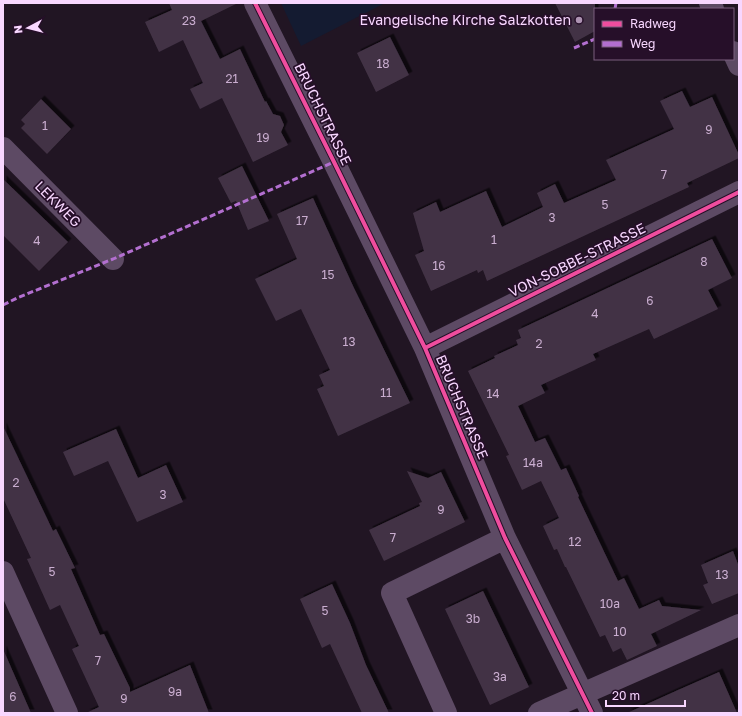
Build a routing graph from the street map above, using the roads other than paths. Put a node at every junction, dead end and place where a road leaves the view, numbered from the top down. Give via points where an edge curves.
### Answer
1 (255, 3) edge
2 (734, 54) edge
3 (739, 64) edge
4 (3, 148) edge
5 (739, 192) edge
6 (114, 259) dead end
7 (425, 348) junction
8 (505, 538) junction
9 (3, 572) edge
10 (739, 625) edge
11 (587, 703) edge
12 (67, 713) edge
13 (446, 713) edge
14 (539, 713) edge

1 - 7 street, BRUCHSTRASSE
2 - 3 street
4 - 6 street, LEKWEG
5 - 7 street, VON-SOBBE-STRASSE
7 - 8 street, BRUCHSTRASSE
8 - 11 street, BRUCHSTRASSE
8 - 13 street via 392,593
9 - 12 street
10 - 11 street
11 - 14 street

